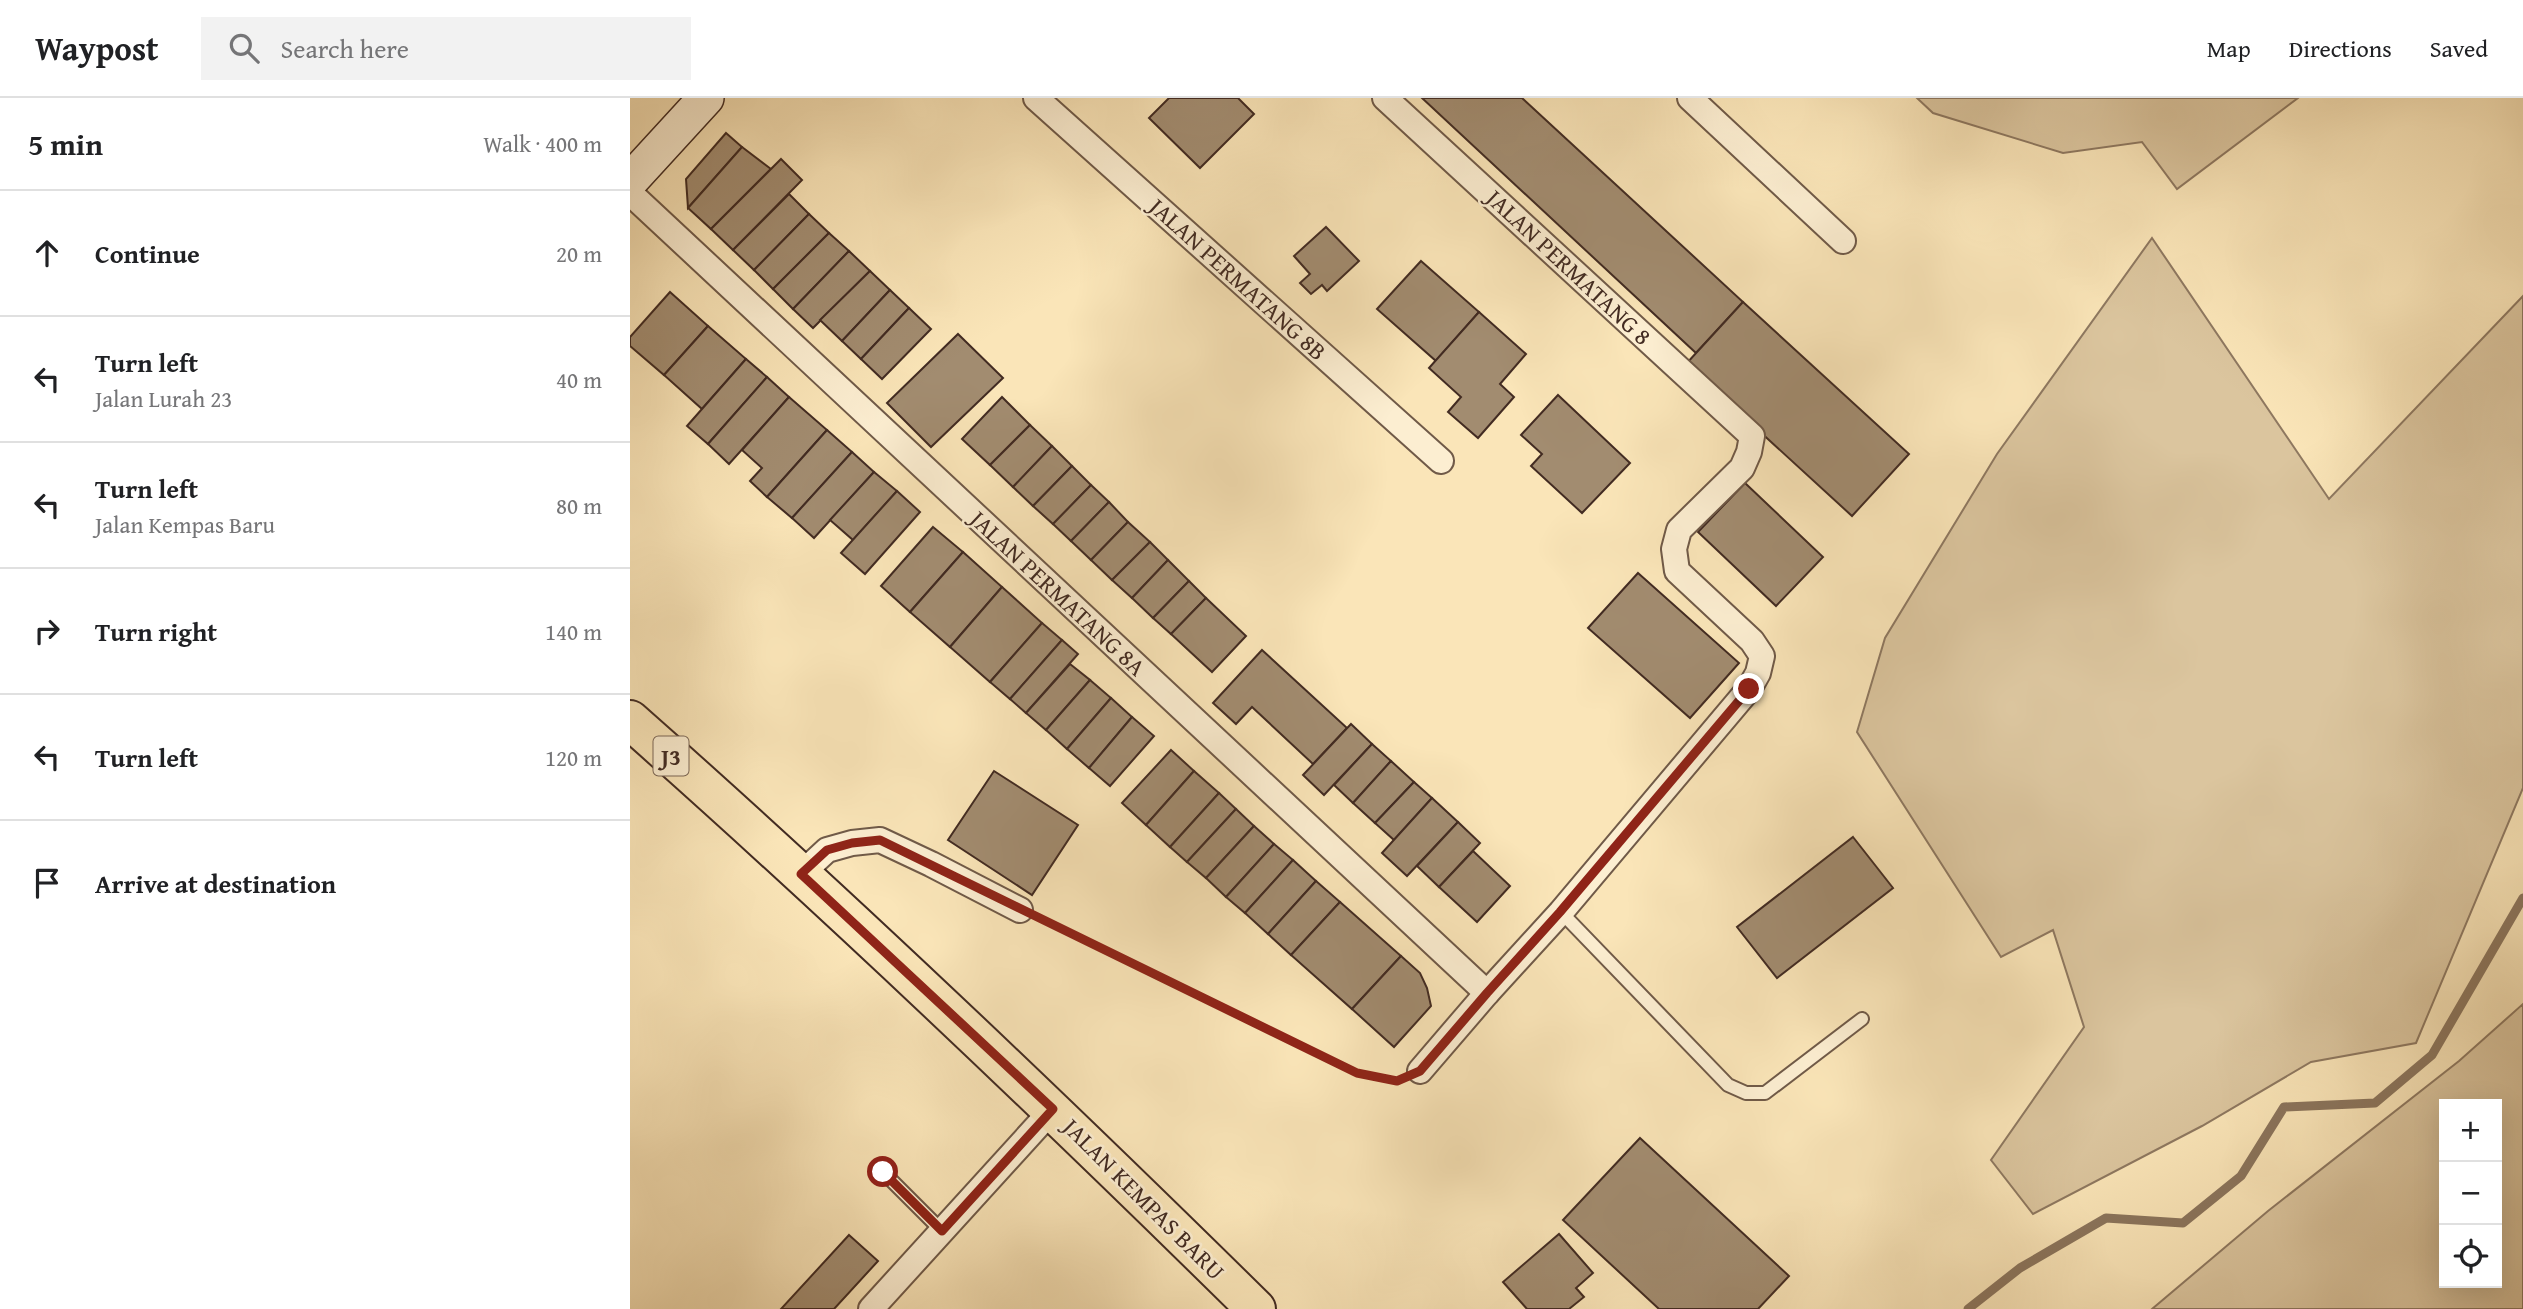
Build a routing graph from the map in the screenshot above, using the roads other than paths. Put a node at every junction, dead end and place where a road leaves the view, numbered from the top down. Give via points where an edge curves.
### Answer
1 (706, 98) edge
2 (1036, 98) edge
3 (1385, 98) edge
4 (1690, 98) edge
5 (630, 181) edge
6 (630, 193) edge
7 (1843, 241) dead end
8 (1441, 461) dead end
9 (630, 720) edge
10 (801, 874) junction
11 (1020, 910) road end
12 (1560, 912) junction
13 (1487, 993) junction
14 (1862, 1019) dead end
15 (1420, 1071) road end
16 (1053, 1109) junction
17 (883, 1172) dead end
18 (942, 1231) junction
19 (870, 1309) edge
20 (1256, 1309) edge

1 - 5 street
2 - 8 street, JALAN PERMATANG 8B
3 - 12 street, JALAN PERMATANG 8 via 1752,436 1742,468 1679,530 1674,549 1676,571 1752,640 1762,656 1758,673
4 - 7 street
6 - 13 street, JALAN PERMATANG 8A
9 - 10 main road, JALAN KEMPAS BARU / J3
10 - 11 street via 827,850 880,840
10 - 16 main road, JALAN KEMPAS BARU / J3
12 - 13 street
12 - 14 lane via 1728,1085 1746,1093 1765,1093
13 - 15 street
16 - 18 street
16 - 20 main road, JALAN KEMPAS BARU / J3
17 - 18 lane
18 - 19 street

